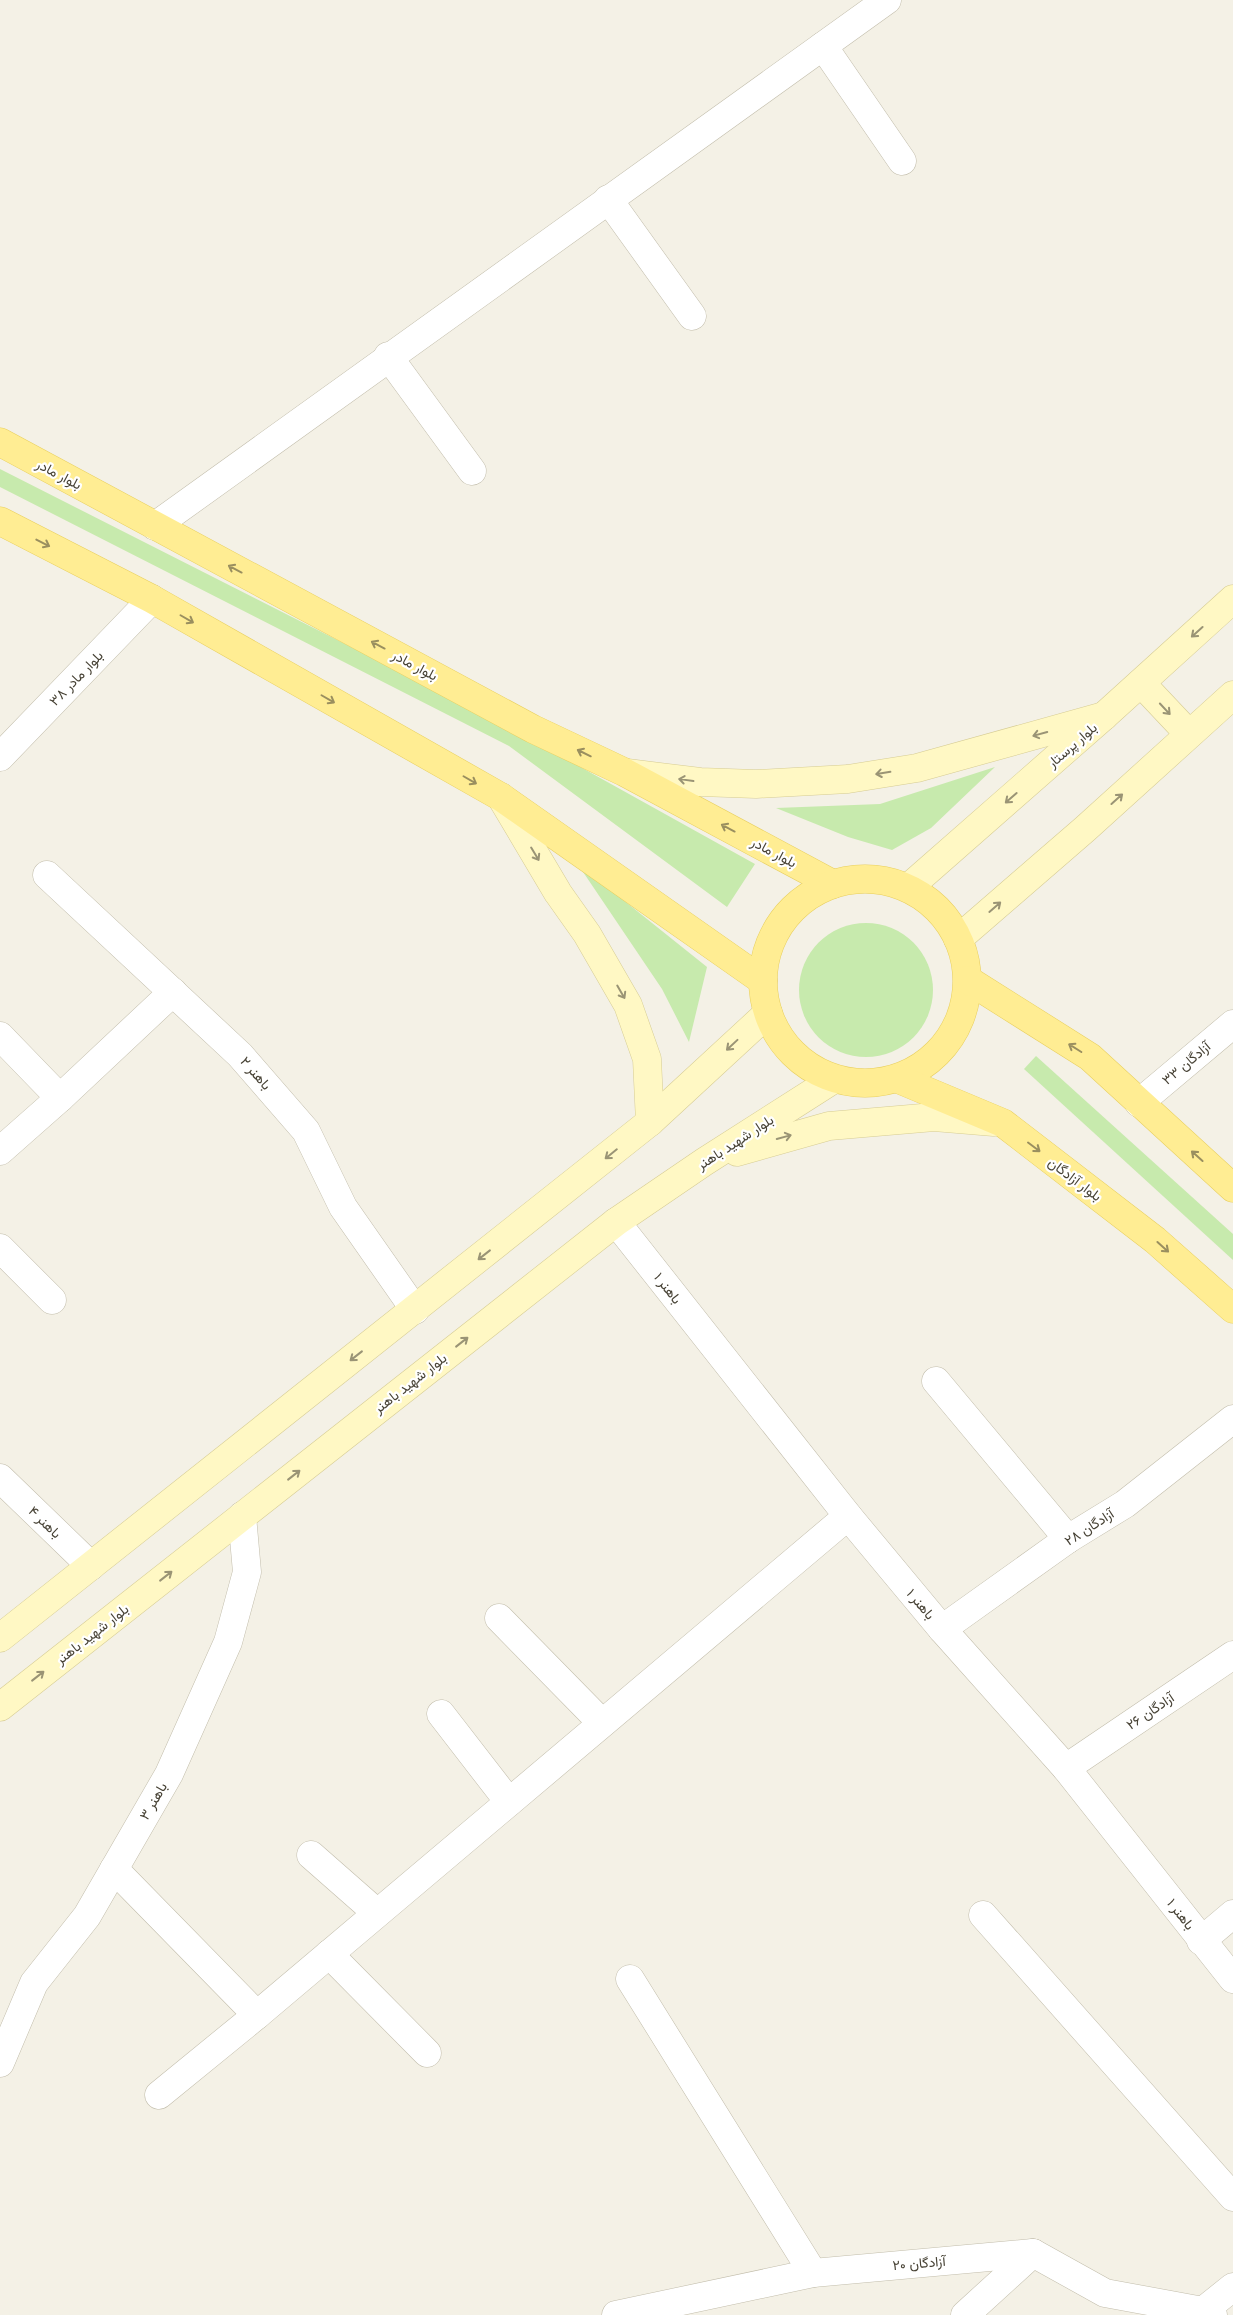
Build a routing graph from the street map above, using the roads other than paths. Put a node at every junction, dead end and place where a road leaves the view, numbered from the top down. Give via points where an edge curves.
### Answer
1 (887, 0) edge
2 (823, 46) junction
3 (902, 161) dead end
4 (608, 199) junction
5 (692, 316) dead end
6 (388, 356) junction
7 (0, 442) edge
8 (472, 471) dead end
9 (0, 521) edge
10 (155, 526) junction
11 (152, 599) junction
12 (1233, 599) edge
13 (1140, 683) junction
14 (1233, 695) edge
15 (1104, 716) junction
16 (1189, 734) junction
17 (0, 757) edge
18 (624, 772) junction
19 (501, 797) junction
20 (47, 875) dead end
21 (833, 884) junction
22 (908, 888) junction
23 (958, 939) junction
24 (968, 980) junction
25 (763, 981) junction
26 (173, 992) junction
27 (768, 1013) junction
28 (1233, 1024) edge
29 (0, 1036) edge
30 (834, 1079) junction
31 (898, 1079) junction
32 (60, 1098) junction
33 (1139, 1103) junction
34 (650, 1122) junction
35 (1003, 1123) junction
36 (0, 1151) edge
37 (704, 1162) junction
38 (1233, 1188) edge
39 (616, 1222) junction
40 (0, 1248) edge
41 (52, 1300) dead end
42 (1233, 1309) edge
43 (415, 1310) junction
44 (936, 1381) dead end
45 (1233, 1419) edge
46 (0, 1478) edge
47 (242, 1516) junction
48 (848, 1516) junction
49 (1068, 1539) junction
50 (91, 1566) junction
51 (499, 1618) dead end
52 (942, 1630) junction
53 (0, 1638) edge
54 (1233, 1655) edge
55 (0, 1707) edge
56 (440, 1714) dead end
57 (602, 1723) junction
58 (1066, 1768) junction
59 (509, 1802) junction
60 (311, 1855) dead end
61 (114, 1870) junction
62 (377, 1913) junction
63 (1233, 1914) edge
64 (983, 1915) dead end
65 (1201, 1941) junction
66 (329, 1954) junction
67 (630, 1979) dead end
68 (1233, 1979) edge
69 (256, 2015) junction
70 (427, 2053) dead end
71 (0, 2063) edge
72 (160, 2095) dead end
73 (1233, 2197) edge
74 (1033, 2252) junction
75 (813, 2273) junction
76 (1233, 2287) edge
77 (1208, 2313) edge
78 (616, 2315) edge
79 (965, 2315) edge

1 - 2 street
2 - 3 street
2 - 4 street
4 - 5 street
4 - 6 street
6 - 8 street
6 - 10 street
7 - 10 main road, بلوار مادر
9 -> 11 main road
18 -> 10 main road, بلوار مادر via 533,729
11 - 17 street, بلوار مادر ۳۸
11 -> 19 main road
12 -> 13 main road, بلوار پرستار
13 - 15 main road, بلوار پرستار
13 -> 16 main road
14 - 16 main road
15 -> 18 main road via 917,768 848,779 718,783
15 -> 22 main road, بلوار پرستار
23 -> 16 main road
21 -> 18 main road, بلوار مادر
19 - 25 main road
19 -> 34 main road via 558,893 588,934 628,1005 647,1059
20 - 26 street, باهنر ۲
21 - 22 main road via 883,880
21 - 25 main road via 805,898 782,921 768,949
22 - 23 main road via 946,918
23 - 24 main road
24 - 31 main road via 963,1013 948,1041 926,1064
33 -> 24 main road via 1090,1057
25 - 27 main road
26 - 32 street
26 - 43 street, باهنر ۲ via 240,1055 306,1131 343,1207
27 - 30 main road via 782,1042 805,1064
27 -> 34 main road
28 - 33 street, آزادگان ۳۳
29 - 32 street
30 - 31 main road via 866,1084
30 - 37 main road, بلوار شهید باهنر
31 - 35 main road, بلوار آزادگان
32 - 36 street
38 -> 33 main road
34 -> 43 main road
37 -> 35 main road via 829,1126 934,1116
35 -> 42 main road, بلوار آزادگان via 1155,1240
37 - 39 main road, بلوار شهید باهنر
47 -> 39 main road, بلوار شهید باهنر
39 - 48 street, باهنر ۱
40 - 41 street
43 -> 50 main road
44 - 49 street
45 - 49 street, آزادگان ۲۸ via 1124,1504
46 - 50 street, باهنر ۴
55 -> 47 main road, بلوار شهید باهنر
47 - 61 street, باهنر ۳ via 247,1572 228,1642 169,1774
48 - 52 street, باهنر ۱
48 - 57 street
49 - 52 street, آزادگان ۲۸
50 - 53 main road
51 - 57 street
52 - 58 street, باهنر ۱
54 - 58 street, آزادگان ۲۶
56 - 59 street
57 - 59 street
58 - 65 street, باهنر ۱
59 - 62 street
60 - 62 street
61 - 69 street
61 - 71 street, باهنر ۳ via 87,1916 34,1983
62 - 66 street
63 - 65 street
64 - 73 street
65 - 68 street, باهنر ۱
66 - 69 street
66 - 70 street
67 - 75 street
69 - 72 street
74 - 75 street, آزادگان ۲۰
74 - 77 street via 1104,2293
74 - 79 street
75 - 78 street, آزادگان ۲۰
76 - 77 street

